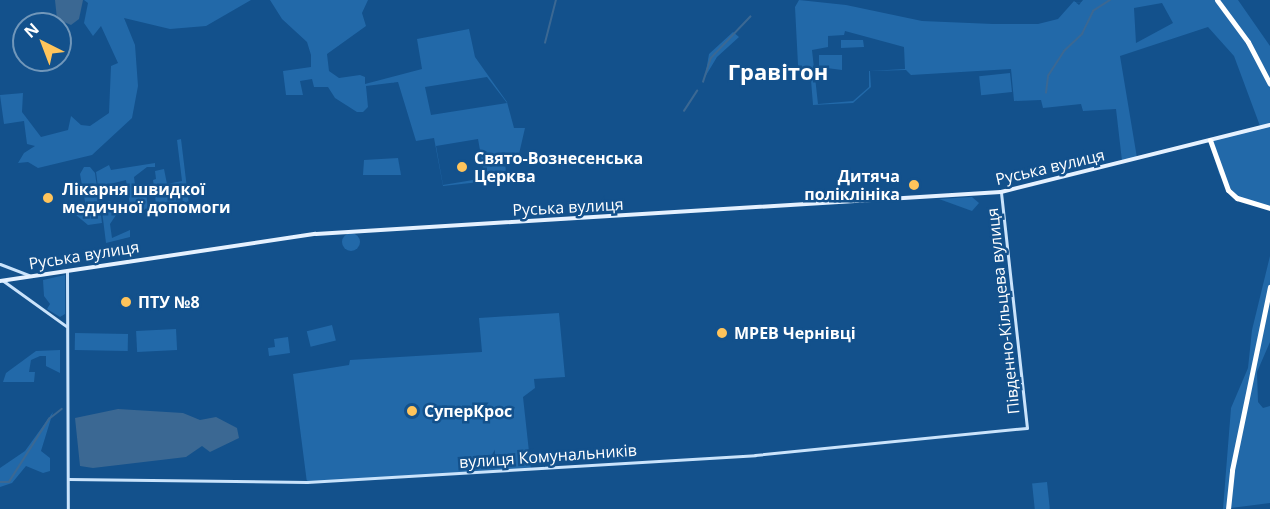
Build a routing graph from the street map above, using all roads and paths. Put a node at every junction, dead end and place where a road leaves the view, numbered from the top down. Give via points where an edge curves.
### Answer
1 (1217, 0) edge
2 (1270, 84) edge
3 (1270, 125) edge
4 (1210, 140) junction
5 (1002, 192) junction
6 (1270, 208) edge
7 (0, 264) edge
8 (67, 271) junction
9 (31, 276) junction
10 (1, 280) edge
11 (1270, 287) edge
12 (66, 326) junction
13 (1028, 428) joint
14 (68, 479) junction
15 (68, 509) edge
16 (1228, 509) edge

1 - 2 highway via 1248,42
3 - 4 main road, Руська вулиця
4 - 5 main road, Руська вулиця
4 - 6 highway via 1228,190 1237,198
5 - 8 main road, Руська вулиця via 316,234
5 - 13 street, Південно-Кільцева вулиця
7 - 9 street
8 - 9 main road, Руська вулиця
8 - 12 street
9 - 10 main road, Руська вулиця
10 - 12 street
11 - 16 highway
12 - 14 street
13 - 14 street, вулиця Комунальників via 755,455 307,483
14 - 15 street

